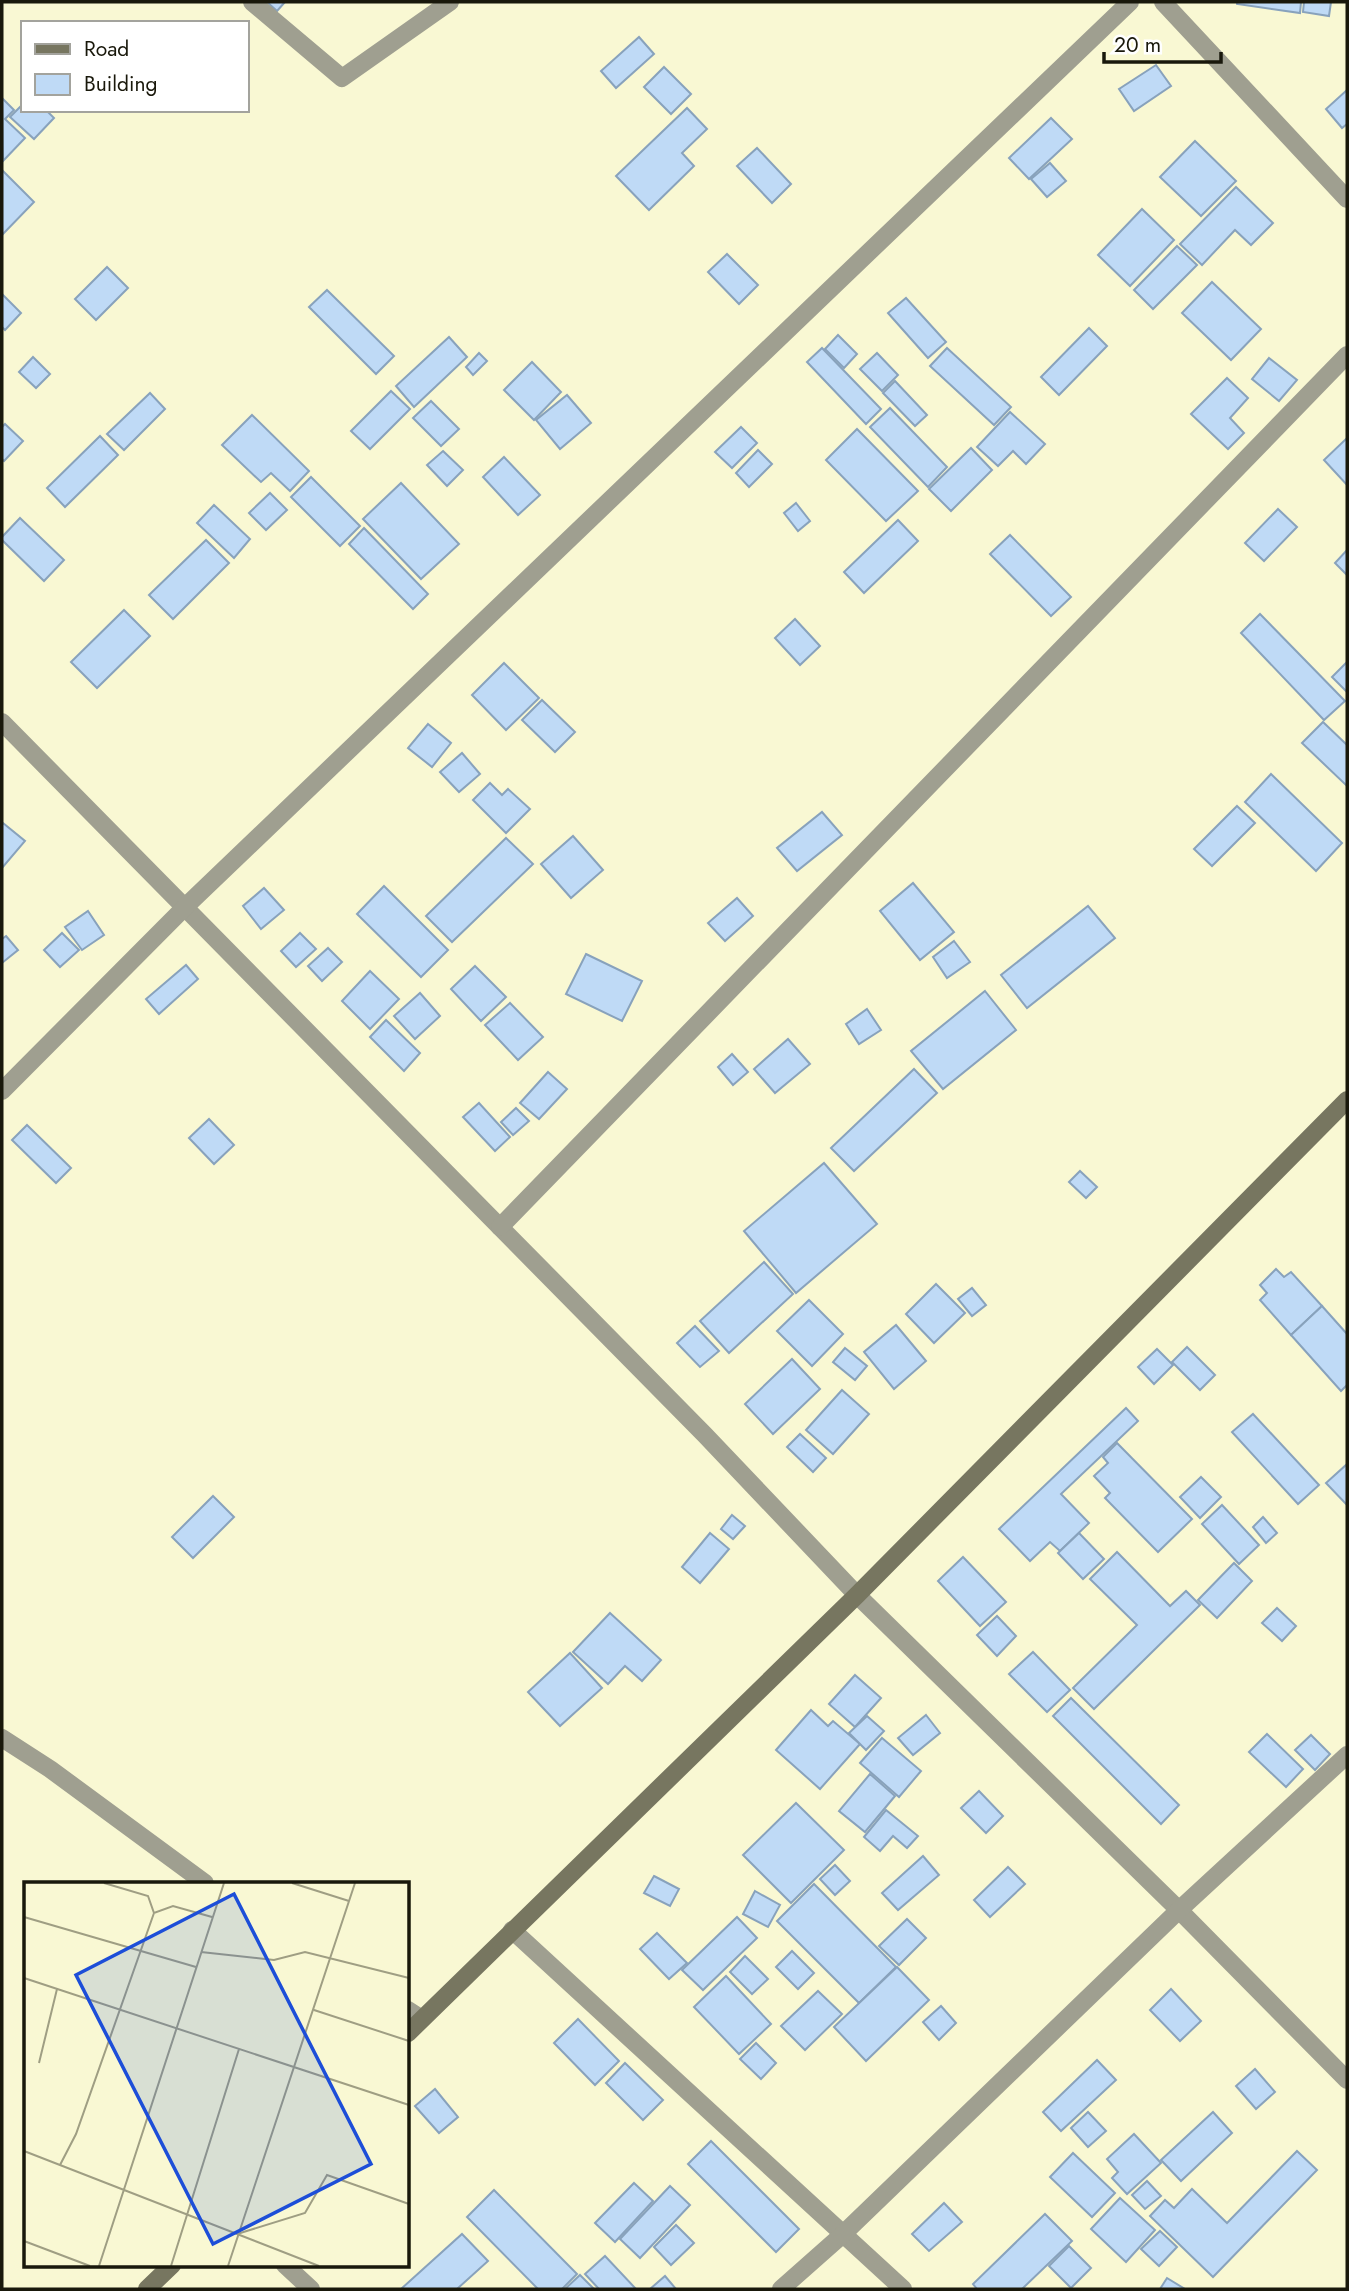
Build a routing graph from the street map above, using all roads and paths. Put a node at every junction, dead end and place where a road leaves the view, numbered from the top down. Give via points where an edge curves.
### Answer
1 (252, 2) edge
2 (450, 2) edge
3 (1130, 2) edge
4 (1163, 2) edge
5 (1347, 199) edge
6 (1347, 355) edge
7 (2, 722) edge
8 (185, 907) junction
9 (2, 1091) edge
10 (1347, 1100) edge
11 (500, 1227) junction
12 (857, 1595) junction
13 (2, 1738) edge
14 (1347, 1755) edge
15 (204, 1882) edge
16 (1179, 1910) junction
17 (512, 1930) junction
18 (415, 2015) edge
19 (1347, 2080) edge
20 (842, 2235) junction
21 (171, 2266) edge
22 (286, 2266) edge
23 (148, 2289) edge
24 (312, 2289) edge
25 (781, 2289) edge
26 (903, 2289) edge

1 - 2 street via 342,78
3 - 8 street
4 - 5 street
6 - 11 street
7 - 8 street
8 - 9 street
8 - 11 street
10 - 12 street
11 - 12 street
12 - 16 street
12 - 17 street
13 - 15 street
14 - 16 street
16 - 19 street
16 - 20 street
17 - 18 street
17 - 20 street
20 - 25 street
20 - 26 street
21 - 23 street
22 - 24 street

